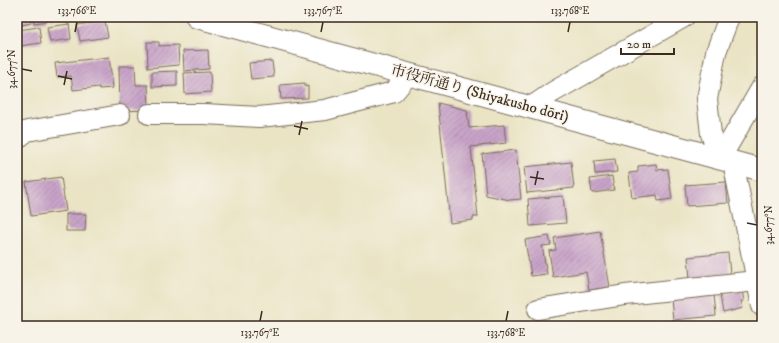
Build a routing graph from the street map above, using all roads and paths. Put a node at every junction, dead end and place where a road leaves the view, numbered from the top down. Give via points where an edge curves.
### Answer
1 (197, 17) edge
2 (684, 17) edge
3 (729, 17) edge
4 (409, 74) junction
5 (762, 87) edge
6 (531, 107) junction
7 (120, 114) dead end
8 (149, 114) dead end
9 (17, 139) edge
10 (726, 161) junction
11 (762, 170) edge
12 (756, 281) junction
13 (762, 306) edge
14 (538, 309) dead end

1 - 4 street, 市役所通り (Shiyakusho dōri)
2 - 6 street
3 - 10 street via 716,52 707,99 711,134
4 - 6 street, 市役所通り (Shiyakusho dōri)
4 - 8 street via 394,92 325,110 259,117
5 - 10 street
6 - 10 street, 市役所通り (Shiyakusho dōri)
7 - 9 street via 26,131
10 - 11 street, 市役所通り (Shiyakusho dōri)
10 - 12 street
12 - 13 street
12 - 14 street via 625,295

